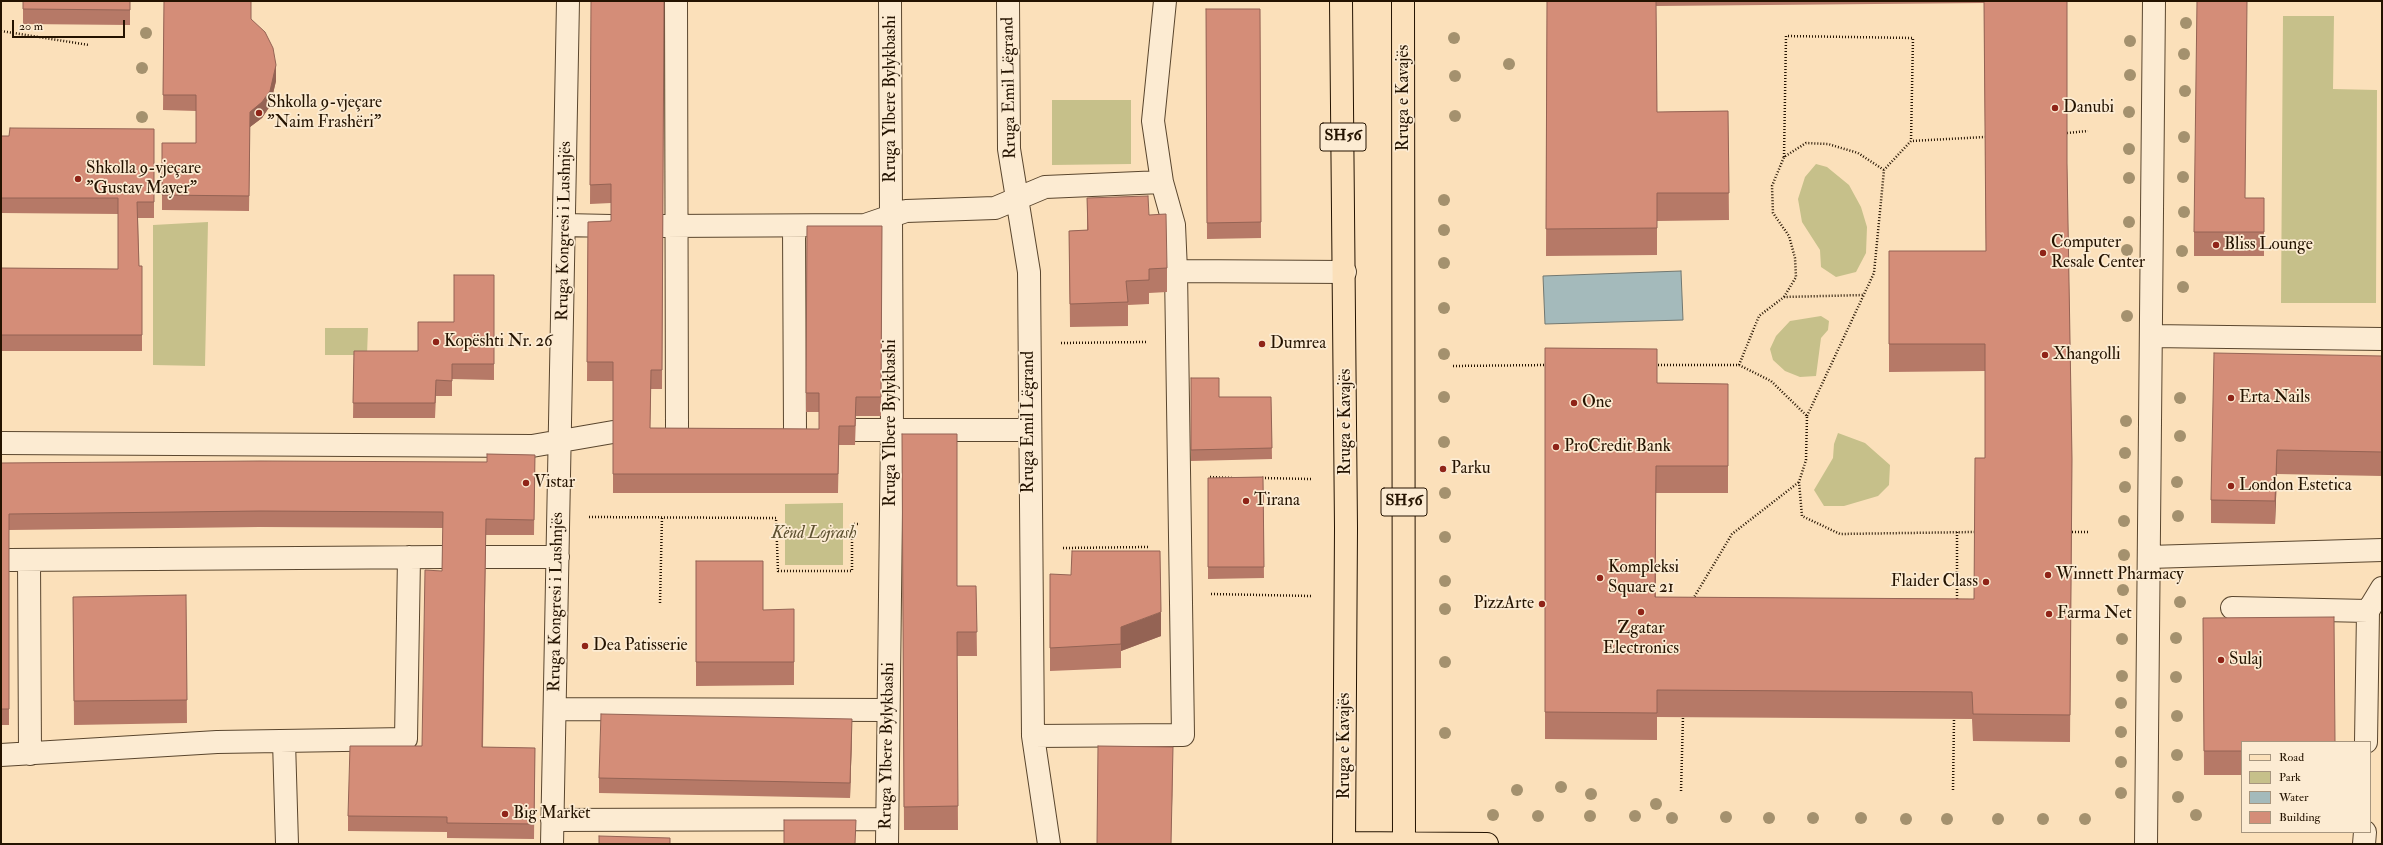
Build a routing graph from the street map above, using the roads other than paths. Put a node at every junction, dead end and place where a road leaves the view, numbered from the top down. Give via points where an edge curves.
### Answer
1 (568, 1) edge
2 (676, 1) edge
3 (890, 1) edge
4 (1008, 1) edge
5 (1165, 1) edge
6 (1341, 1) edge
7 (1403, 1) edge
8 (2154, 1) edge
9 (1162, 182) junction
10 (1017, 198) junction
11 (891, 215) junction
12 (564, 225) junction
13 (611, 226) edge
14 (669, 226) junction
15 (794, 226) junction
16 (1176, 271) junction
17 (1345, 272) junction
18 (2151, 336) junction
19 (2382, 338) edge
20 (819, 430) edge
21 (856, 430) edge
22 (892, 430) junction
23 (1029, 430) junction
24 (701, 431) edge
25 (772, 431) edge
26 (795, 431) junction
27 (613, 432) edge
28 (561, 440) junction
29 (1, 442) edge
30 (2382, 550) edge
31 (409, 557) junction
32 (443, 557) edge
33 (485, 557) edge
34 (558, 557) junction
35 (2149, 558) junction
36 (2382, 588) edge
37 (2232, 608) dead end
38 (2368, 611) junction
39 (555, 709) junction
40 (888, 710) junction
41 (1033, 736) junction
42 (284, 741) junction
43 (2366, 741) edge
44 (30, 754) junction
45 (1, 755) edge
46 (886, 819) junction
47 (552, 820) junction
48 (2365, 833) edge
49 (287, 844) edge
50 (552, 844) edge
51 (887, 844) edge
52 (1049, 844) edge
53 (1344, 844) edge
54 (1404, 844) edge
55 (1487, 844) edge
56 (2146, 844) edge
57 (2364, 844) edge

1 - 12 street, Rruga Kongresi i Lushnjës
2 - 14 street
3 - 11 street, Rruga Ylbere Bylykbashi
4 - 10 street, Rruga Emil Lëgrand via 1008,150
5 - 9 street via 1153,121
6 - 17 main road, Rruga e Kavajës / SH56
7 - 54 main road, Rruga e Kavajës / SH56
8 - 18 street
9 - 10 street via 1045,187
9 - 16 street via 1174,225
10 - 11 street via 995,208 906,211
10 - 23 street, Rruga Emil Lëgrand via 1029,272
11 - 15 street via 865,225
11 - 22 street, Rruga Ylbere Bylykbashi
12 - 13 street
12 - 28 street, Rruga Kongresi i Lushnjës
14 - 15 street
14 - 24 street via 667,431
15 - 26 street
16 - 17 street
16 - 41 street via 1183,734
17 - 53 main road, Rruga e Kavajës / SH56
18 - 19 street
18 - 35 street
20 - 26 street
21 - 22 street
22 - 23 street
22 - 40 street, Rruga Ylbere Bylykbashi
23 - 41 street, Rruga Emil Lëgrand
25 - 26 street
27 - 28 street
28 - 29 street via 532,446
28 - 34 street, Rruga Kongresi i Lushnjës
30 - 35 street
31 - 32 street
31 - 42 street via 406,739
31 - 44 street via 19,560
33 - 34 street
34 - 39 street, Rruga Kongresi i Lushnjës
35 - 56 street
36 - 38 street
37 - 38 street
38 - 43 street
39 - 40 street
39 - 47 street, Rruga Kongresi i Lushnjës
40 - 46 street, Rruga Ylbere Bylykbashi
41 - 52 street, Rruga Emil Lëgrand
42 - 44 street via 217,742
42 - 49 street
44 - 45 street
46 - 47 street
46 - 51 street, Rruga Ylbere Bylykbashi
47 - 50 street, Rruga Kongresi i Lushnjës
48 - 57 street
53 - 54 main road
54 - 55 main road

